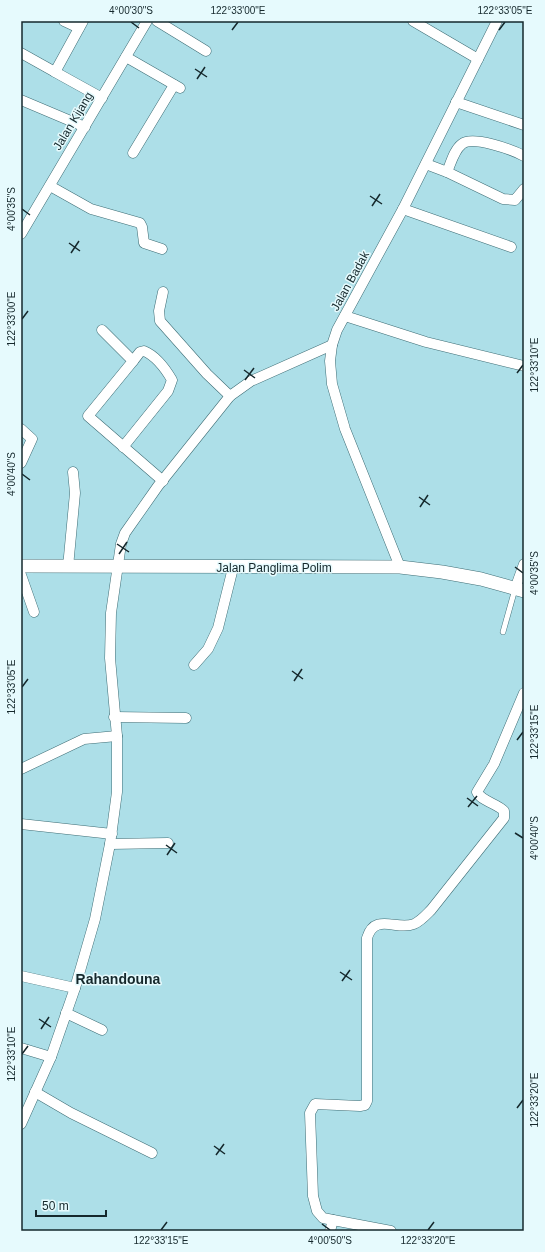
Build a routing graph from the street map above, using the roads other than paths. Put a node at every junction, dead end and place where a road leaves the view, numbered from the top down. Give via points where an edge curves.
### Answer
1 (64, 21) edge
2 (147, 21) edge
3 (157, 21) edge
4 (412, 21) edge
5 (497, 21) edge
6 (81, 25) edge
7 (206, 51) dead end
8 (21, 53) edge
9 (126, 57) junction
10 (478, 59) junction
11 (55, 72) junction
12 (102, 98) junction
13 (21, 100) edge
14 (456, 102) junction
15 (524, 125) edge
16 (85, 127) junction
17 (133, 153) dead end
18 (524, 156) edge
19 (426, 164) junction
20 (447, 172) junction
21 (50, 186) junction
22 (524, 189) edge
23 (403, 209) junction
24 (22, 228) edge
25 (511, 248) dead end
26 (162, 249) dead end
27 (163, 292) dead end
28 (345, 316) junction
29 (102, 330) dead end
30 (332, 345) junction
31 (133, 361) junction
32 (524, 366) edge
33 (230, 396) junction
34 (21, 430) edge
35 (123, 447) junction
36 (21, 462) edge
37 (73, 472) dead end
38 (163, 481) junction
39 (524, 564) edge
40 (21, 566) edge
41 (68, 567) junction
42 (117, 567) junction
43 (400, 567) junction
44 (233, 568) junction
45 (21, 575) edge
46 (520, 590) edge
47 (34, 612) dead end
48 (503, 632) dead end
49 (194, 665) dead end
50 (524, 693) edge
51 (114, 717) junction
52 (186, 718) dead end
53 (117, 736) junction
54 (21, 769) edge
55 (21, 824) edge
56 (111, 839) junction
57 (168, 843) dead end
58 (21, 976) edge
59 (75, 988) junction
60 (66, 1013) junction
61 (102, 1030) dead end
62 (21, 1048) edge
63 (50, 1057) junction
64 (35, 1092) junction
65 (21, 1124) edge
66 (152, 1153) dead end
67 (333, 1220) junction
68 (330, 1231) edge
69 (391, 1231) edge

1 - 6 street
2 - 9 street, Jalan Kijang
3 - 7 street
4 - 10 street
5 - 10 street, Jalan Badak
6 - 11 street
8 - 11 street
9 - 12 street, Jalan Kijang
9 - 17 street via 177,86
10 - 14 street, Jalan Badak
11 - 12 street
12 - 16 street, Jalan Kijang
13 - 16 street
14 - 15 street
14 - 19 street, Jalan Badak
16 - 21 street, Jalan Kijang
18 - 20 street via 495,144 466,142 460,146
19 - 20 street
19 - 23 street, Jalan Badak
20 - 22 street via 503,199 515,200
21 - 24 street, Jalan Kijang
21 - 26 street via 91,209 135,221 142,227 144,243
23 - 25 street
23 - 28 street, Jalan Badak
27 - 33 street via 159,310 160,321
28 - 30 street, Jalan Badak
28 - 32 street via 426,342
29 - 31 street
30 - 33 street via 251,381
30 - 43 street, Jalan Badak via 332,384 345,429
31 - 35 street via 88,416
31 - 35 street via 144,351 167,370 172,380 168,391
33 - 38 street
34 - 36 street via 32,439
35 - 38 street
37 - 41 street via 75,499
38 - 42 street via 125,534
39 - 46 street
40 - 41 street, Jalan Panglima Polim
41 - 42 street, Jalan Panglima Polim
42 - 44 street, Jalan Panglima Polim
42 - 51 street via 110,620
43 - 44 street, Jalan Panglima Polim
43 - 46 street, Jalan Panglima Polim via 481,579
44 - 49 street via 218,628 208,649
45 - 47 street
46 - 48 lane
50 - 67 street via 494,764 478,792 480,796 504,811 504,818 421,920 413,925 379,924 372,927 369,932 367,1101 360,1106 315,1104 310,1113 314,1205 323,1218
51 - 52 street
51 - 53 street
53 - 54 street via 84,739
53 - 56 street via 117,792
55 - 56 street
56 - 57 street
56 - 59 street via 95,919
58 - 59 street
59 - 60 street
60 - 61 street
60 - 63 street
62 - 63 street
63 - 64 street
64 - 65 street
64 - 66 street
67 - 68 street
67 - 69 street

